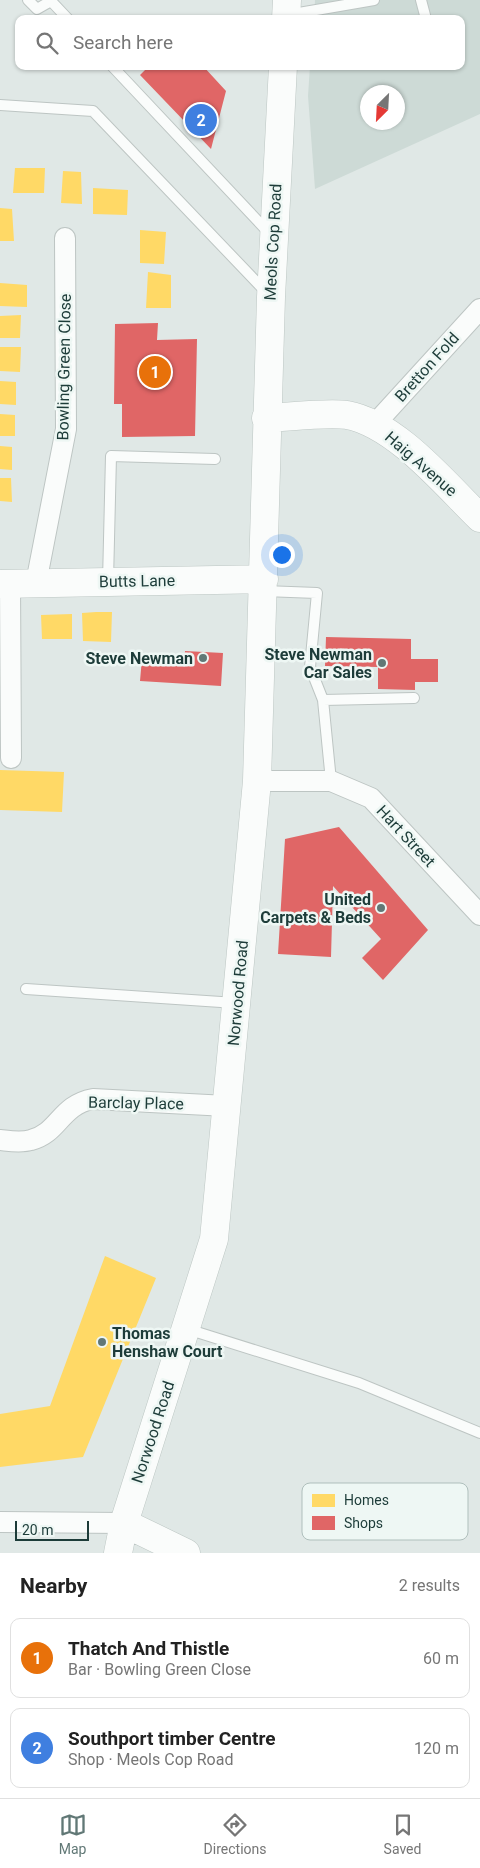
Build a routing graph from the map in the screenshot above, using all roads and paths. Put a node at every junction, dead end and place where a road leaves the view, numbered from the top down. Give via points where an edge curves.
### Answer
1 (28, 0) edge
2 (374, 0) edge
3 (421, 0) edge
4 (286, 11) edge
5 (64, 15) edge
6 (425, 15) edge
7 (116, 70) edge
8 (283, 70) edge
9 (0, 105) edge
10 (273, 237) junction
11 (65, 238) dead end
12 (271, 297) junction
13 (480, 309) edge
14 (266, 418) junction
15 (375, 424) junction
16 (215, 459) dead end
17 (480, 518) edge
18 (108, 582) junction
19 (15, 583) edge
20 (264, 585) junction
21 (414, 698) dead end
22 (323, 700) junction
23 (11, 758) dead end
24 (257, 781) junction
25 (331, 781) junction
26 (480, 915) edge
27 (26, 988) dead end
28 (237, 1003) junction
29 (227, 1106) junction
30 (0, 1140) edge
31 (186, 1329) junction
32 (480, 1433) edge
33 (0, 1522) edge
34 (124, 1523) junction
35 (118, 1553) edge
36 (186, 1553) edge

1 - 5 lane via 37,9 51,1
2 - 4 lane
3 - 6 lane
7 - 10 lane
8 - 10 main road, Meols Cop Road
9 - 12 lane via 93,111
10 - 12 main road, Meols Cop Road
11 - 19 street, Bowling Green Close via 66,429
12 - 14 main road, Meols Cop Road
13 - 15 street, Bretton Fold
14 - 15 main road, Haig Avenue via 346,415
14 - 20 main road, Norwood Road
15 - 17 main road, Haig Avenue via 410,451
16 - 18 lane via 110,456
18 - 19 main road, Butts Lane
18 - 20 main road, Butts Lane
19 - 23 street
20 - 22 lane via 317,593 310,667
20 - 24 main road, Norwood Road
21 - 22 lane
22 - 25 lane
24 - 25 street, Hart Street
24 - 28 main road, Norwood Road
25 - 26 street, Hart Street via 371,798
27 - 28 lane
28 - 29 main road, Norwood Road
29 - 30 street, Barclay Place via 93,1098 73,1105 43,1135 21,1142
29 - 31 main road, Norwood Road via 214,1239
31 - 32 lane via 359,1383
31 - 34 main road, Norwood Road
33 - 34 street
34 - 35 main road, Norwood Road
34 - 36 main road

